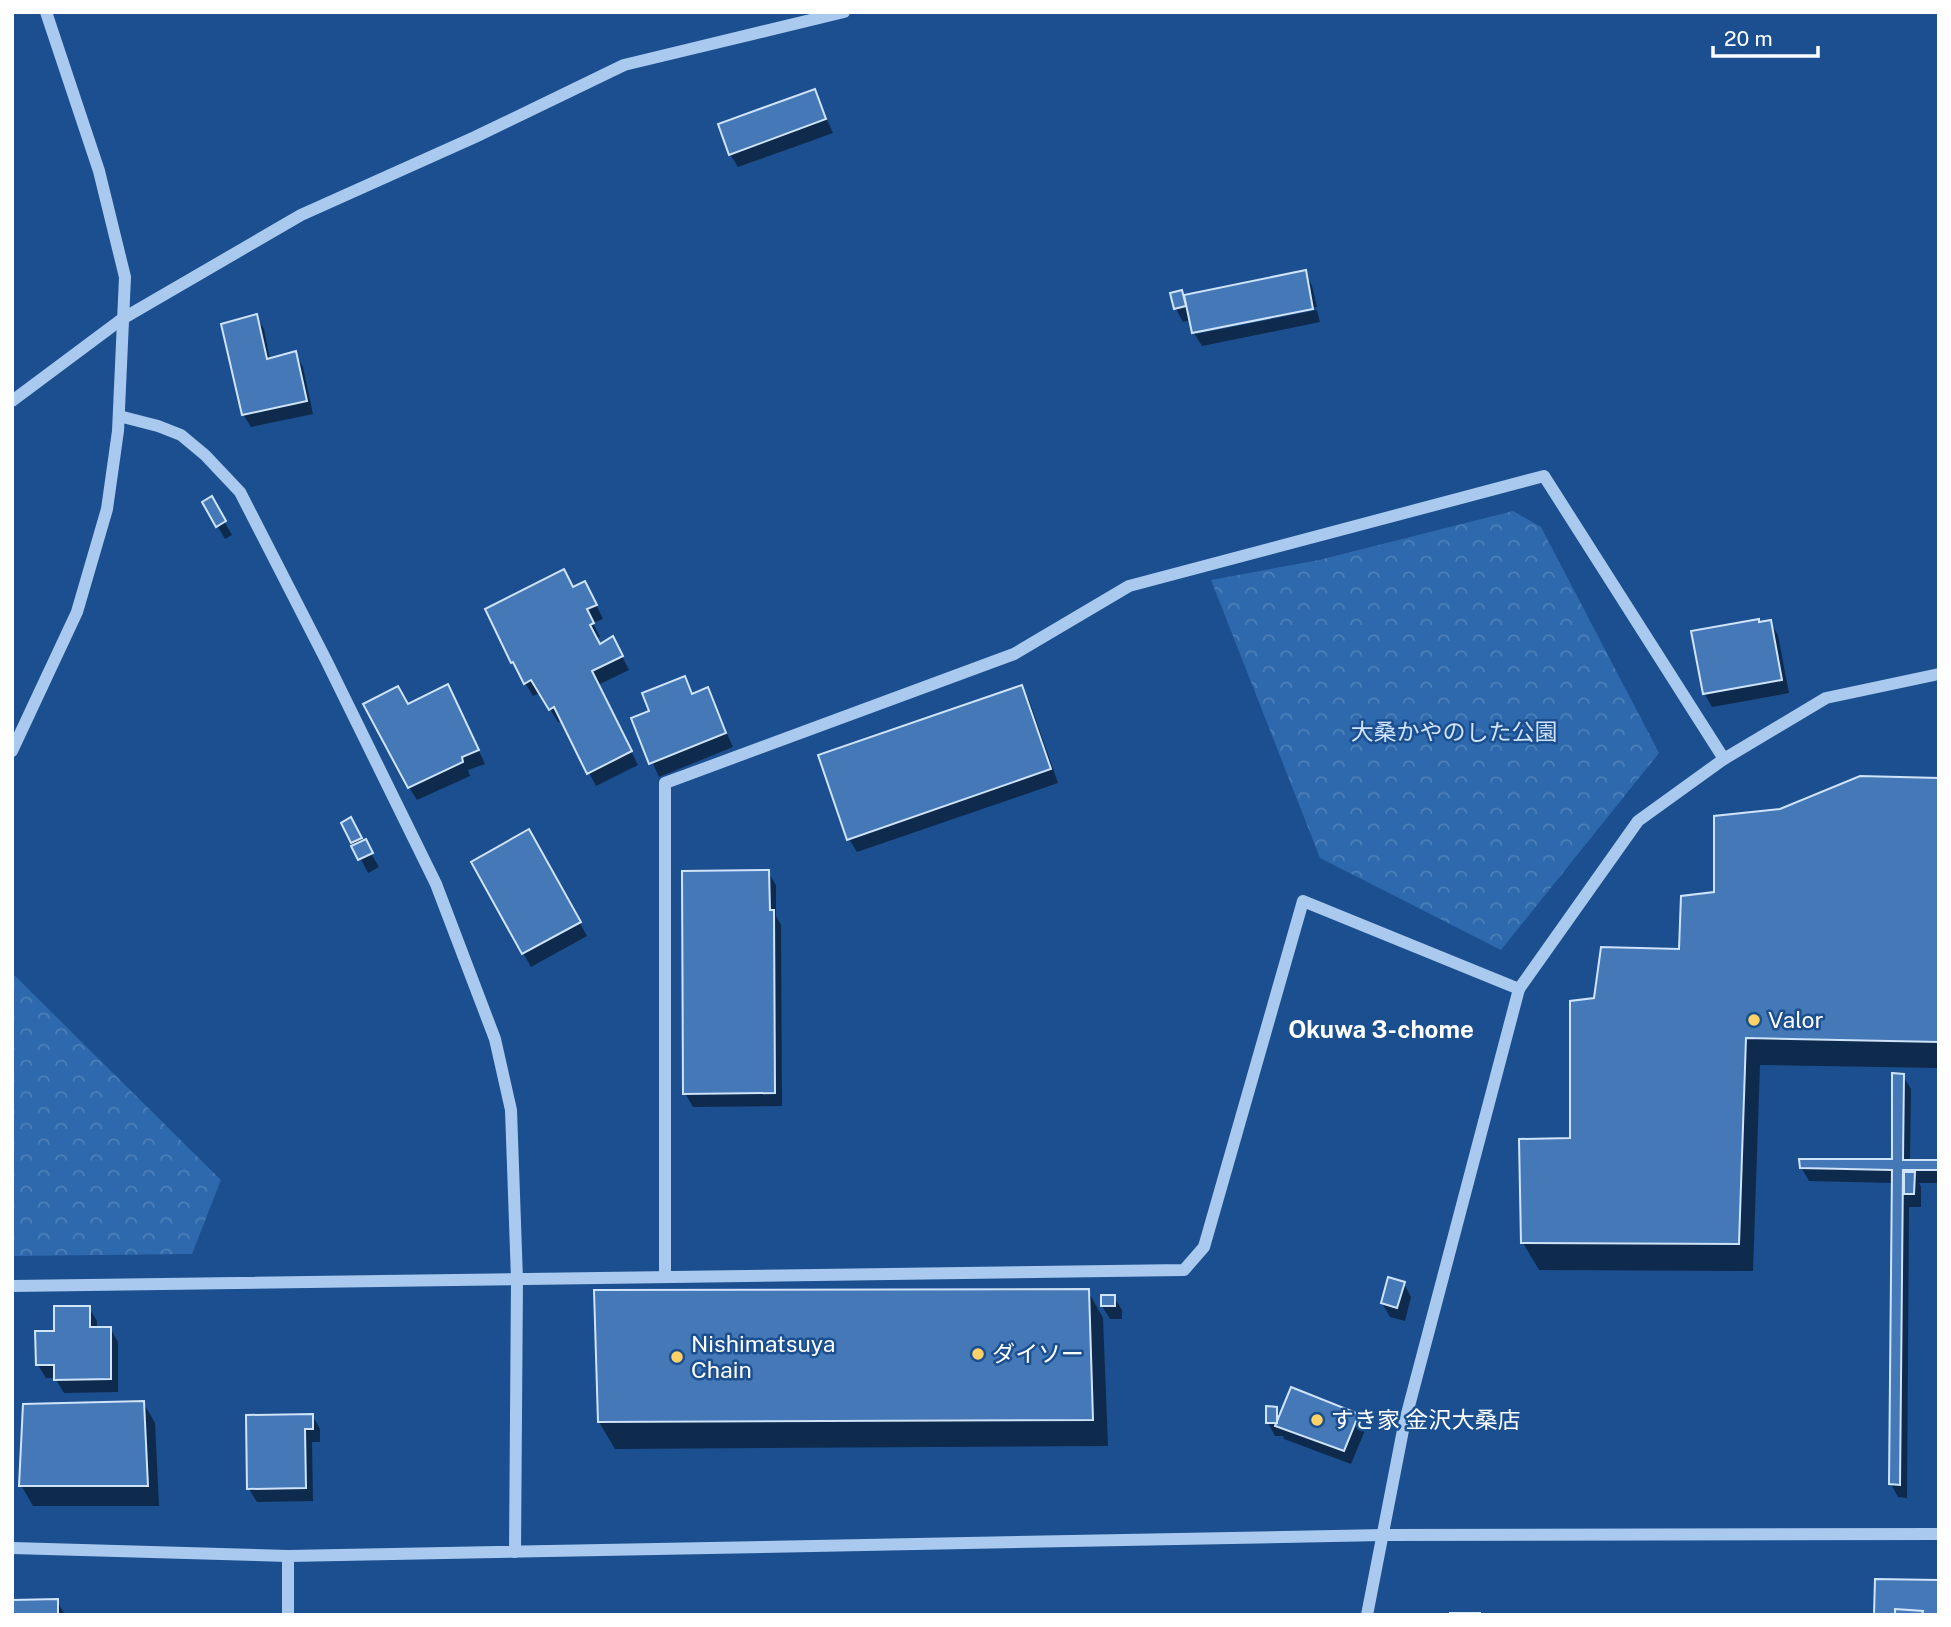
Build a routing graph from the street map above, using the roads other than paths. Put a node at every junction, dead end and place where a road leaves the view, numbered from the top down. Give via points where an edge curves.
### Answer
1 (46, 12) edge
2 (844, 12) edge
3 (122, 319) junction
4 (12, 401) edge
5 (119, 416) junction
6 (1939, 674) edge
7 (12, 751) edge
8 (1724, 759) junction
9 (1519, 989) junction
10 (665, 1277) junction
11 (517, 1279) junction
12 (12, 1286) edge
13 (1939, 1534) edge
14 (1384, 1535) junction
15 (12, 1548) edge
16 (516, 1552) junction
17 (288, 1556) junction
18 (288, 1615) edge
19 (1367, 1615) edge

1 - 3 street via 99,172 125,277
2 - 3 street via 624,65 301,215
3 - 4 street
3 - 5 street
5 - 7 street via 107,509 78,611
5 - 11 street via 181,435 240,492 436,884 495,1039 511,1110
6 - 8 street via 1826,698
8 - 9 street via 1638,821
8 - 10 street via 1544,476 1129,586 1014,654 665,783
9 - 10 street via 1303,901 1204,1247 1184,1270
9 - 14 street via 1404,1425
10 - 11 street
11 - 12 street
11 - 16 street
13 - 14 street
14 - 16 street
14 - 19 street
15 - 17 street
16 - 17 street
17 - 18 street

